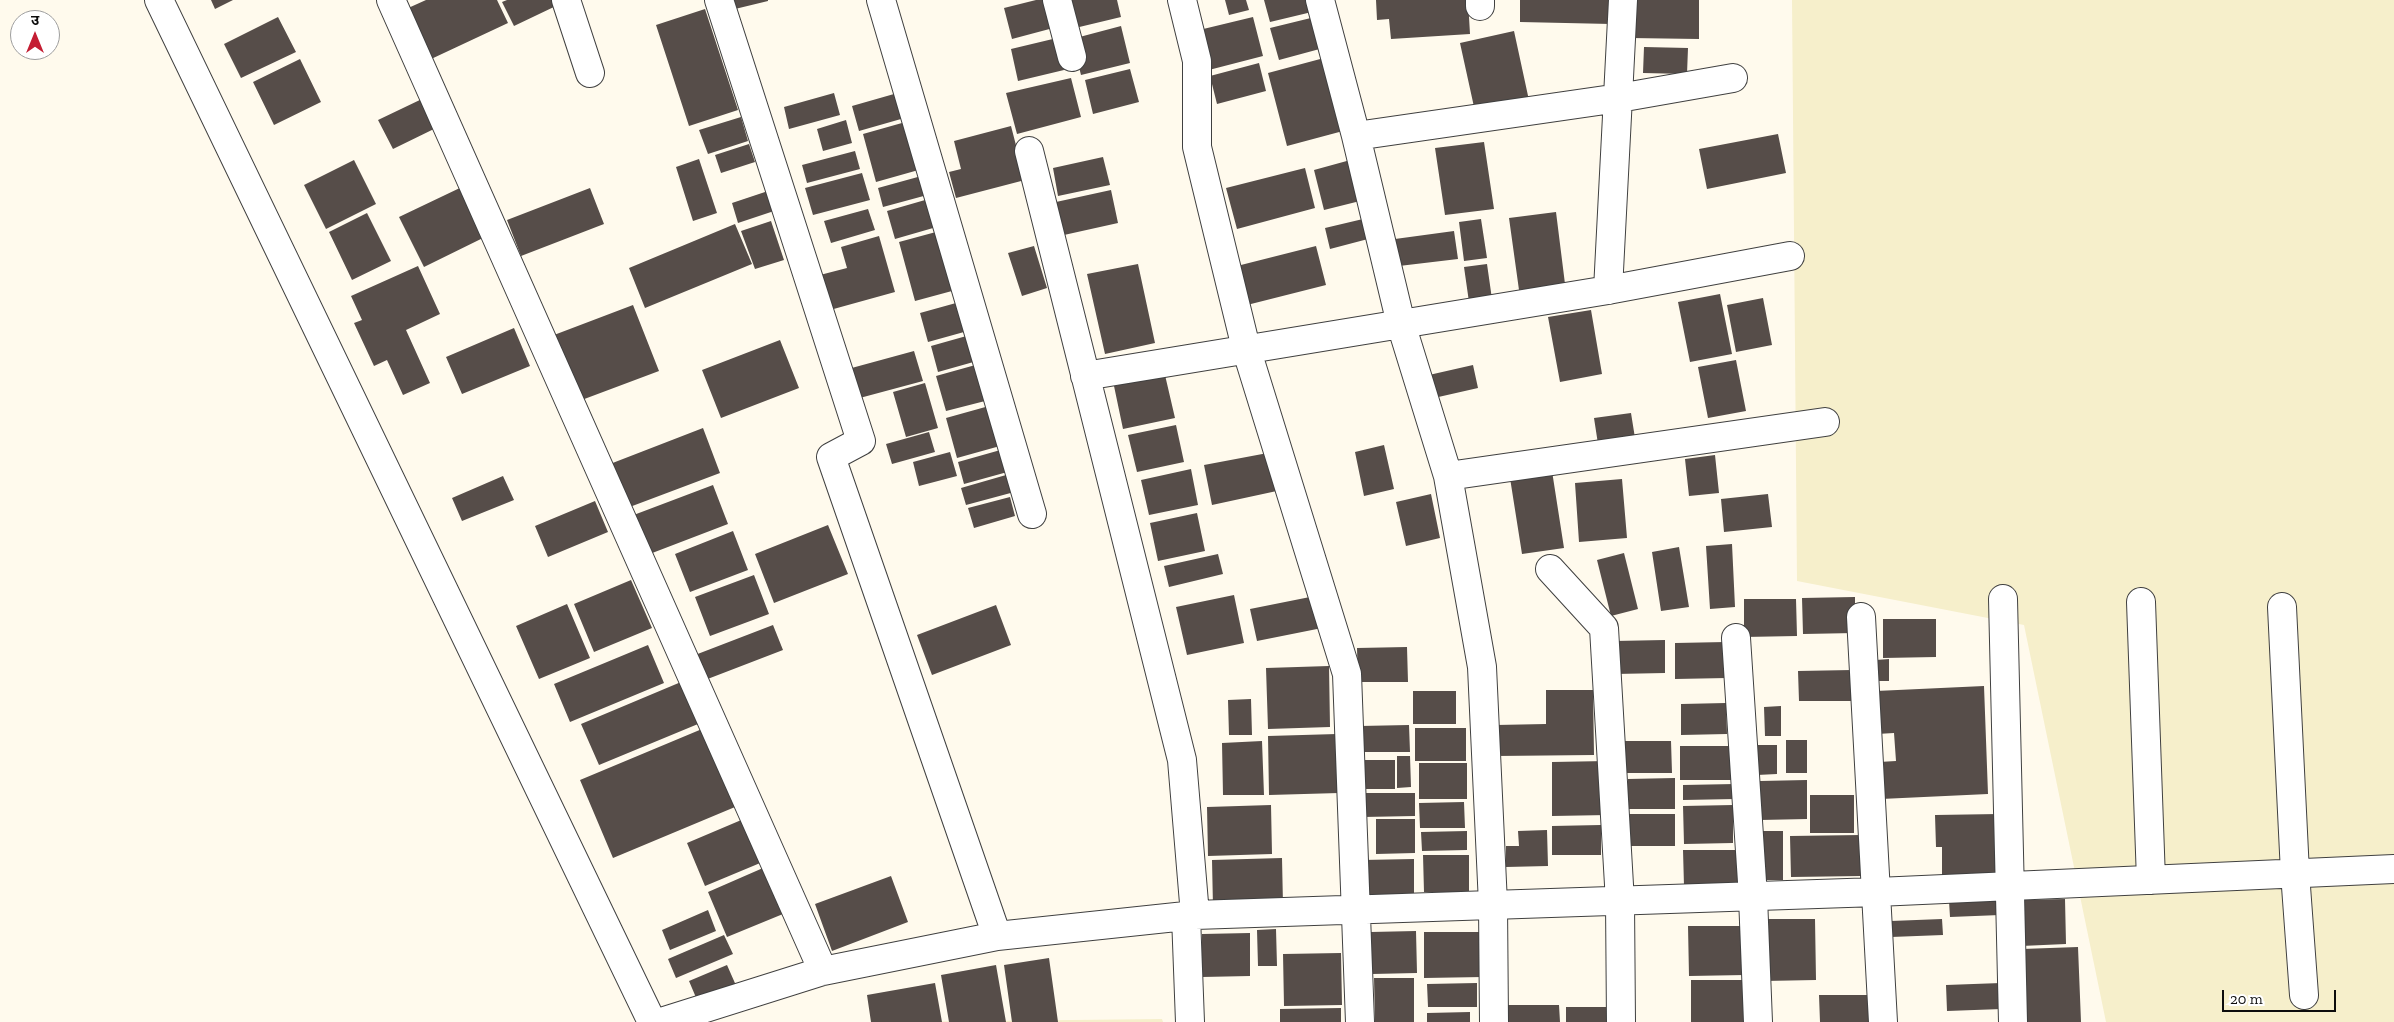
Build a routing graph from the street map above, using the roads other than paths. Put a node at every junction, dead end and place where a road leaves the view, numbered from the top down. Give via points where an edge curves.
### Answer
1 (159, 0) edge
2 (391, 0) edge
3 (566, 0) edge
4 (720, 0) edge
5 (880, 0) edge
6 (1057, 0) edge
7 (1182, 0) edge
8 (1320, 0) edge
9 (1623, 0) edge
10 (1072, 57) dead end
11 (590, 73) dead end
12 (1733, 78) dead end
13 (1619, 98) junction
14 (1356, 136) junction
15 (1029, 151) dead end
16 (1790, 256) dead end
17 (1608, 290) junction
18 (1401, 324) junction
19 (1246, 348) junction
20 (1085, 376) junction
21 (1825, 422) dead end
22 (1448, 476) junction
23 (1032, 514) dead end
24 (1550, 569) dead end
25 (2003, 599) dead end
26 (2141, 602) dead end
27 (2282, 607) dead end
28 (1861, 617) dead end
29 (1736, 638) dead end
30 (2394, 869) edge
31 (2295, 873) junction
32 (2151, 880) junction
33 (2009, 886) junction
34 (1877, 892) junction
35 (1753, 897) junction
36 (1620, 902) junction
37 (1493, 904) junction
38 (1355, 909) junction
39 (1191, 916) junction
40 (997, 936) junction
41 (823, 971) junction
42 (2304, 995) dead end
43 (652, 1022) edge
44 (661, 1022) edge
45 (1190, 1022) edge
46 (1360, 1022) edge
47 (1494, 1022) edge
48 (1621, 1022) edge
49 (1758, 1022) edge
50 (1883, 1022) edge
51 (2013, 1022) edge

1 - 43 street
2 - 41 street
3 - 11 street
4 - 40 street via 861,441 831,457
5 - 23 street
6 - 10 street
7 - 19 street via 1197,61 1197,147
8 - 14 street
9 - 13 street
12 - 13 street
13 - 14 street
13 - 17 street
14 - 18 street
15 - 20 street
16 - 17 street
17 - 18 street
18 - 19 street
18 - 22 street
19 - 20 street
19 - 38 street via 1346,674
20 - 39 street via 1182,760
21 - 22 street
22 - 37 street via 1482,667
24 - 36 street via 1604,628
25 - 33 street
26 - 32 street
27 - 31 street
28 - 34 street
29 - 35 street
30 - 31 street
31 - 32 street
31 - 42 street
32 - 33 street
33 - 34 street
33 - 51 street
34 - 35 street
34 - 50 street
35 - 36 street
35 - 49 street
36 - 37 street
36 - 48 street
37 - 38 street
37 - 47 street
38 - 39 street
38 - 46 street
39 - 40 street
39 - 45 street
40 - 41 street
41 - 44 street

